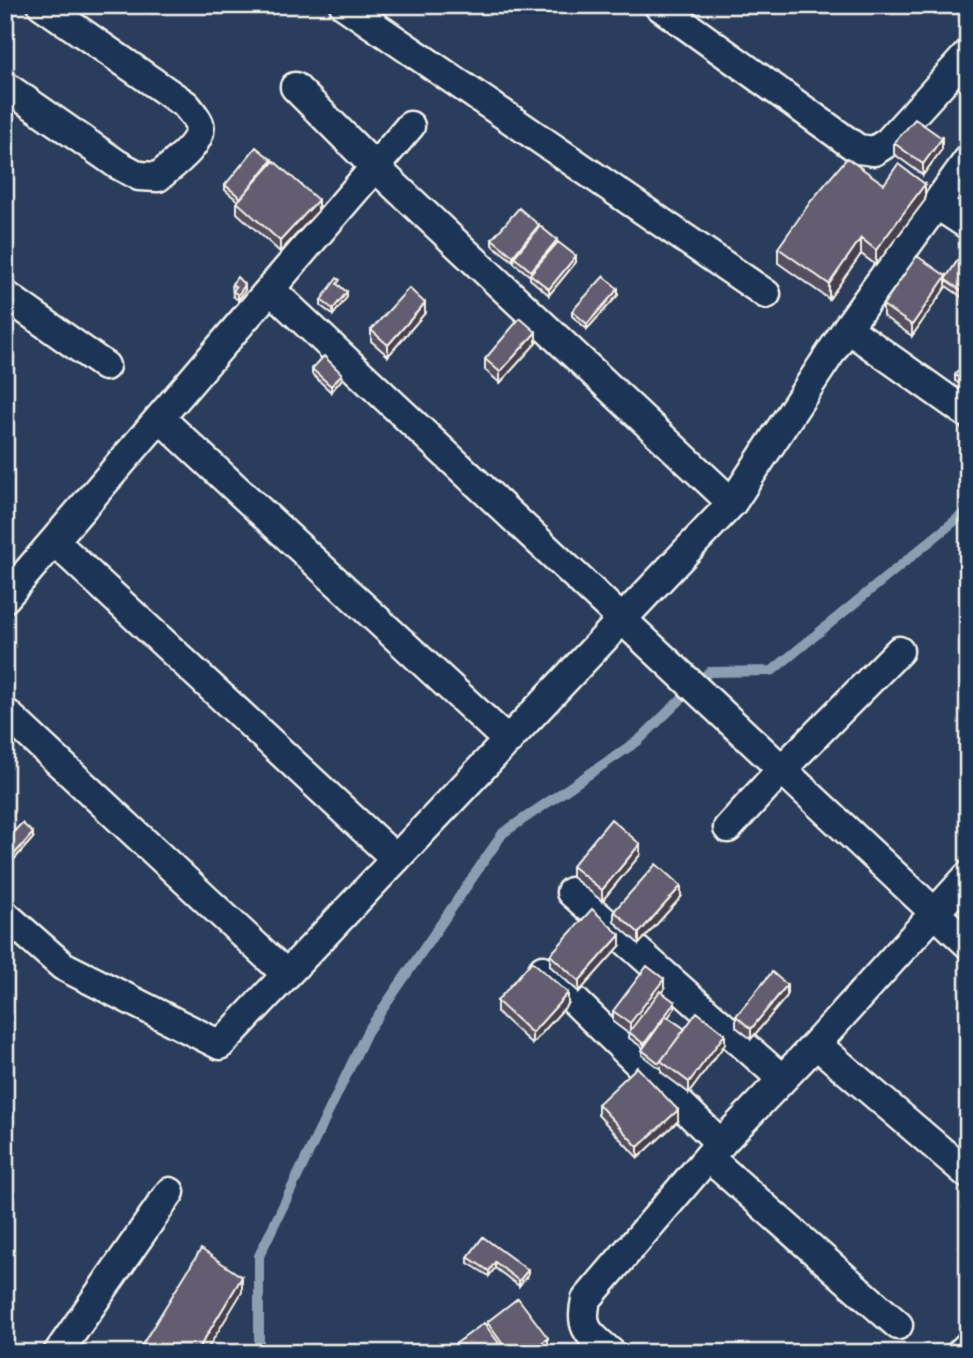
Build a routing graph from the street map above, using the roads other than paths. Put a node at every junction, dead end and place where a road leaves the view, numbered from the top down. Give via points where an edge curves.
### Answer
1 (42, 5) edge
2 (344, 5) edge
3 (657, 5) edge
4 (968, 54) edge
5 (5, 86) edge
6 (295, 88) dead end
7 (410, 126) dead end
8 (968, 160) edge
9 (375, 167) junction
10 (936, 204) junction
11 (968, 225) edge
12 (271, 289) junction
13 (766, 294) dead end
14 (5, 295) edge
15 (847, 328) junction
16 (105, 366) dead end
17 (968, 414) edge
18 (160, 418) junction
19 (732, 503) junction
20 (54, 541) junction
21 (5, 598) edge
22 (623, 619) junction
23 (899, 651) dead end
24 (5, 712) edge
25 (508, 741) junction
26 (781, 770) junction
27 (728, 828) dead end
28 (396, 859) junction
29 (968, 876) edge
30 (572, 892) dead end
31 (934, 911) junction
32 (5, 915) edge
33 (968, 944) edge
34 (543, 970) edge
35 (286, 974) junction
36 (816, 1045) junction
37 (782, 1079) junction
38 (714, 1150) junction
39 (968, 1174) edge
40 (170, 1192) dead end
41 (898, 1325) dead end
42 (968, 1346) edge
43 (58, 1353) edge
44 (611, 1353) edge
45 (961, 1353) edge

1 - 5 street via 186,105 199,124 198,136 158,177 139,176
2 - 13 street
3 - 4 street via 858,149 874,152
6 - 9 street
7 - 9 street
8 - 10 street
9 - 12 street
9 - 19 street
10 - 11 street
10 - 15 street
12 - 18 street
12 - 22 street
14 - 16 street
15 - 17 street
15 - 19 street
18 - 20 street
18 - 25 street
19 - 22 street
20 - 21 street
20 - 28 street
22 - 25 street
22 - 26 street
23 - 26 street
24 - 35 street
25 - 28 street
26 - 27 street
26 - 31 street
28 - 35 street
29 - 31 street
30 - 37 street
31 - 33 street
31 - 36 street
32 - 35 street via 63,966 220,1045
34 - 38 street
36 - 37 street
36 - 39 street
37 - 38 street
38 - 41 street
38 - 44 street via 586,1300 582,1316 588,1332
40 - 43 street
42 - 45 street

